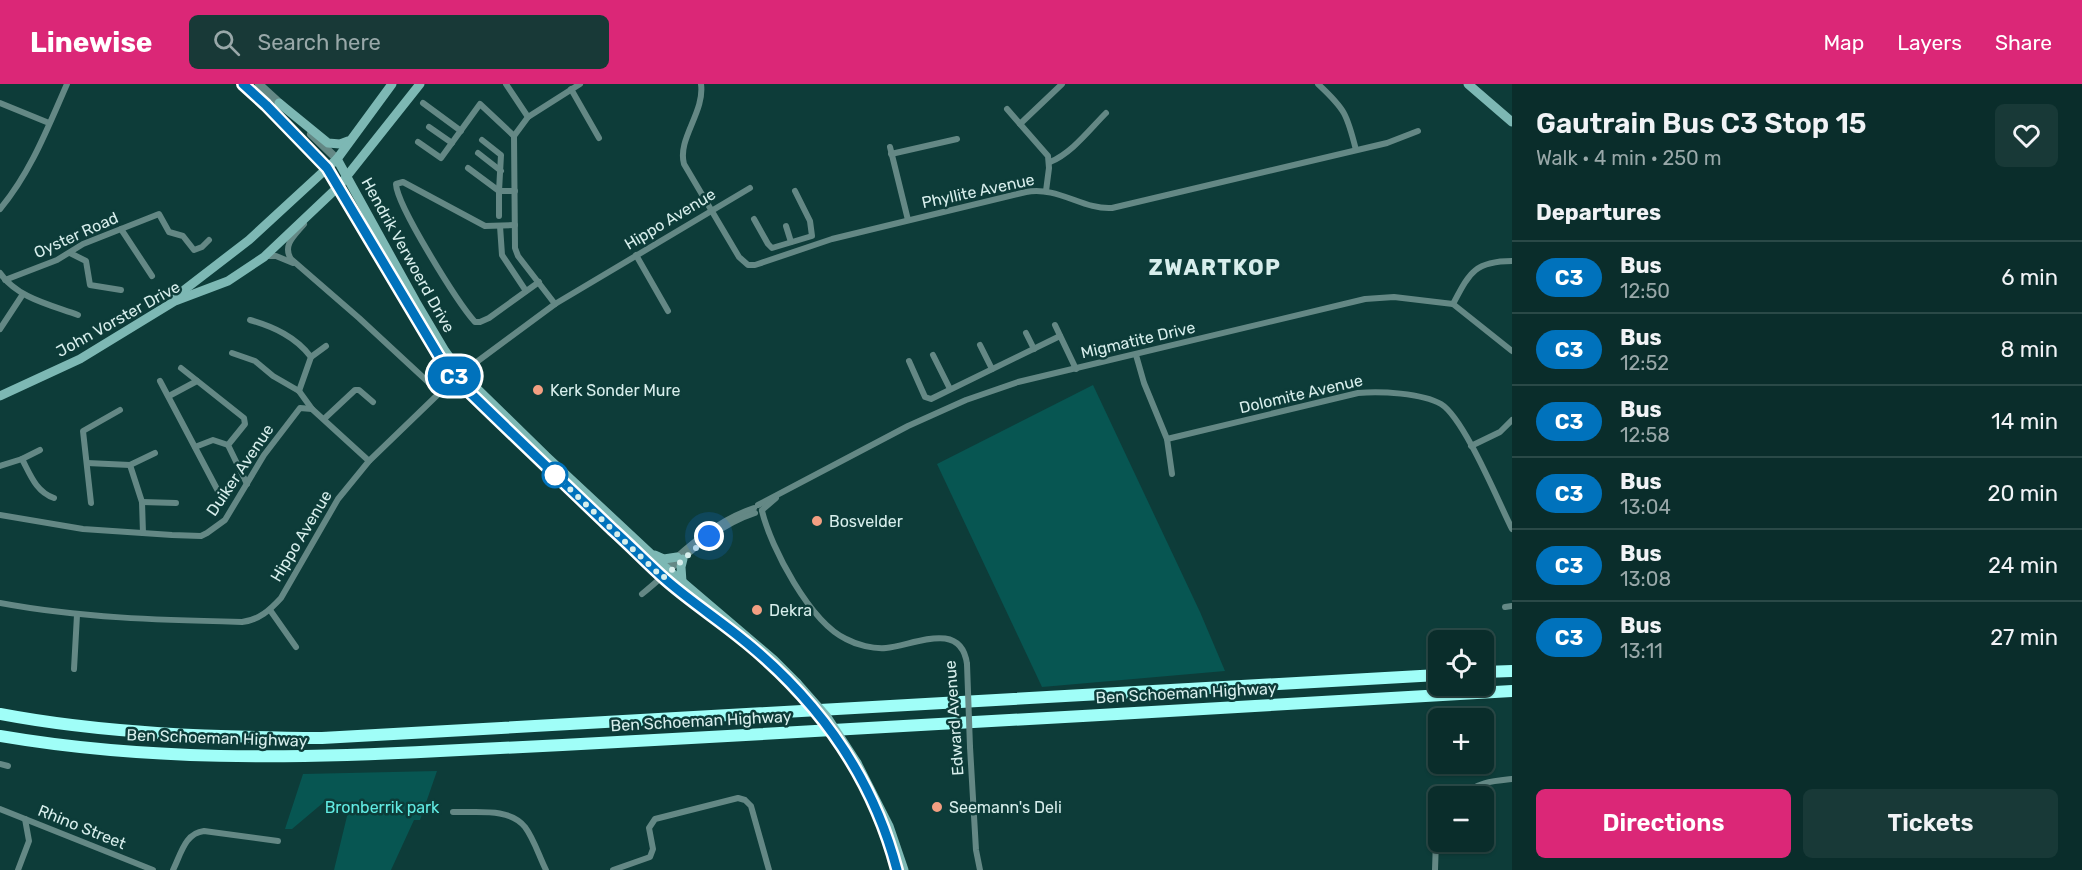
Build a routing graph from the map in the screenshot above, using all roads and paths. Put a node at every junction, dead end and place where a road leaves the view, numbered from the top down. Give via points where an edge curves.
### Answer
1 (67, 84) edge
2 (243, 84) edge
3 (259, 84) edge
4 (392, 84) edge
5 (420, 84) edge
6 (506, 84) edge
7 (701, 84) edge
8 (1062, 84) edge
9 (1318, 84) edge
10 (1468, 84) edge
11 (576, 86) edge
12 (0, 103) edge
13 (279, 103) junction
14 (423, 103) dead end
15 (1007, 109) dead end
16 (1106, 113) dead end
17 (528, 117) junction
18 (1512, 122) edge
19 (49, 123) junction
20 (1020, 124) junction
21 (429, 127) dead end
22 (461, 131) junction
23 (1418, 131) dead end
24 (514, 136) junction
25 (599, 138) dead end
26 (957, 139) dead end
27 (482, 140) dead end
28 (349, 141) junction
29 (418, 142) dead end
30 (452, 143) junction
31 (1356, 150) junction
32 (478, 153) dead end
33 (337, 159) junction
34 (1050, 162) junction
35 (327, 168) junction
36 (468, 168) dead end
37 (501, 171) junction
38 (347, 177) junction
39 (339, 186) junction
40 (750, 188) dead end
41 (499, 191) junction
42 (515, 191) junction
43 (795, 191) dead end
44 (1046, 191) junction
45 (321, 203) junction
46 (0, 209) edge
47 (710, 212) junction
48 (499, 216) dead end
49 (754, 219) dead end
50 (908, 220) junction
51 (515, 225) junction
52 (500, 226) junction
53 (786, 226) dead end
54 (121, 229) junction
55 (514, 233) junction
56 (500, 236) junction
57 (808, 237) junction
58 (209, 240) dead end
59 (791, 242) junction
60 (811, 245) junction
61 (70, 253) junction
62 (636, 255) junction
63 (264, 257) junction
64 (1512, 261) edge
65 (296, 265) junction
66 (0, 273) edge
67 (152, 276) dead end
68 (5, 280) junction
69 (538, 282) junction
70 (121, 290) dead end
71 (526, 291) junction
72 (23, 294) junction
73 (555, 304) junction
74 (1453, 304) junction
75 (668, 310) dead end
76 (78, 315) dead end
77 (250, 320) dead end
78 (1055, 326) dead end
79 (0, 329) edge
80 (1026, 333) dead end
81 (1060, 336) junction
82 (980, 345) dead end
83 (326, 346) dead end
84 (1034, 349) junction
85 (1512, 351) edge
86 (232, 353) dead end
87 (933, 355) dead end
88 (1136, 355) junction
89 (311, 357) junction
90 (909, 362) dead end
91 (181, 368) dead end
92 (992, 369) junction
93 (1076, 369) junction
94 (458, 376) junction
95 (160, 381) dead end
96 (197, 381) junction
97 (951, 389) junction
98 (300, 392) junction
99 (440, 393) junction
100 (0, 395) edge
101 (169, 396) junction
102 (373, 402) dead end
103 (300, 408) junction
104 (312, 409) junction
105 (120, 410) dead end
106 (324, 419) junction
107 (1512, 420) edge
108 (1167, 439) junction
109 (228, 445) junction
110 (1471, 446) junction
111 (195, 447) junction
112 (40, 450) dead end
113 (155, 453) dead end
114 (22, 459) junction
115 (369, 461) junction
116 (87, 463) junction
117 (130, 465) junction
118 (0, 466) edge
119 (1172, 474) dead end
120 (247, 484) junction
121 (218, 491) dead end
122 (54, 498) dead end
123 (142, 502) junction
124 (91, 503) dead end
125 (176, 503) dead end
126 (758, 510) junction
127 (0, 515) edge
128 (1512, 529) edge
129 (143, 533) junction
130 (650, 553) junction
131 (680, 558) junction
132 (665, 573) junction
133 (682, 582) junction
134 (642, 594) dead end
135 (0, 603) edge
136 (270, 610) junction
137 (77, 615) junction
138 (296, 646) dead end
139 (74, 669) dead end
140 (1512, 670) edge
141 (1494, 672) edge
142 (1428, 676) edge
143 (796, 685) junction
144 (1512, 691) edge
145 (0, 714) edge
146 (0, 736) edge
147 (0, 764) edge
148 (856, 765) junction
149 (8, 766) dead end
150 (1512, 778) edge
151 (1478, 786) edge
152 (0, 809) edge
153 (453, 812) dead end
154 (25, 819) junction
155 (278, 841) dead end
156 (1435, 852) edge
157 (18, 870) edge
158 (153, 870) edge
159 (173, 870) edge
160 (546, 870) edge
161 (613, 870) edge
162 (769, 870) edge
163 (897, 870) edge
164 (904, 870) edge
165 (980, 870) edge
166 (1434, 870) edge

1 - 19 street
2 - 35 street, Hendrik Verwoerd Drive
3 - 13 street, Hendrik Verwoerd Drive
4 - 28 main road, John Vorster Drive
5 - 38 main road, John Vorster Drive
6 - 17 street
7 - 47 street via 701,100 682,156
8 - 20 street
9 - 31 street via 1343,110
10 - 18 main road
11 - 17 street
11 - 25 street
12 - 19 street
13 - 28 main road via 328,143
13 - 33 street, Hendrik Verwoerd Drive
14 - 22 street
15 - 20 street
16 - 34 street via 1058,159
17 - 24 street
19 - 46 street via 27,172
20 - 34 street via 1043,148
21 - 30 street
22 - 24 street via 480,104
22 - 30 street
23 - 31 street, Phyllite Avenue
24 - 42 street
26 - 50 street via 890,150
27 - 37 street via 501,155
28 - 33 main road, John Vorster Drive
29 - 30 street via 441,158
31 - 44 street, Phyllite Avenue via 1112,208
32 - 37 street
33 - 35 main road, John Vorster Drive
33 - 38 main road, Hendrik Verwoerd Drive
34 - 44 street
35 - 39 main road, Hendrik Verwoerd Drive
35 - 100 main road, John Vorster Drive via 249,240 174,298 93,348
36 - 41 street
37 - 41 street
38 - 39 main road, John Vorster Drive
38 - 94 main road, Hendrik Verwoerd Drive
39 - 45 main road, John Vorster Drive
39 - 94 main road, Hendrik Verwoerd Drive via 433,347
40 - 47 street, Hippo Avenue
41 - 42 street
41 - 48 street
42 - 51 street
43 - 57 street via 811,224 812,235
44 - 50 street, Phyllite Avenue via 1026,192
45 - 63 main road, John Vorster Drive
45 - 65 street via 288,245 289,257
47 - 60 street, Phyllite Avenue via 748,265 760,265
47 - 62 street, Hippo Avenue
49 - 59 street via 771,247
50 - 60 street, Phyllite Avenue
51 - 52 street
51 - 55 street
52 - 56 street
52 - 71 street via 485,226 403,182 396,184 399,197 436,266 476,322 489,318
53 - 59 street
54 - 58 street, Oyster Road via 159,214 170,232 183,236 191,249 202,247
54 - 61 street, Oyster Road
54 - 67 street
55 - 56 street
55 - 69 street via 518,256
56 - 71 street via 503,258
57 - 59 street
57 - 60 street
61 - 68 street, Oyster Road
61 - 70 street via 86,261 90,285
62 - 73 street, Hippo Avenue
62 - 75 street
63 - 65 street via 276,256
63 - 100 main road, John Vorster Drive via 228,281 175,301 51,374
64 - 74 street via 1474,270
65 - 99 street
66 - 68 street
68 - 72 street
69 - 71 street
69 - 73 street
72 - 76 street
72 - 79 street
73 - 94 street, Hippo Avenue
74 - 85 street
74 - 88 street, Migmatite Drive via 1375,298
77 - 89 street via 283,333
78 - 81 street
80 - 84 street
81 - 84 street
81 - 93 street
82 - 92 street
83 - 89 street
84 - 92 street
86 - 98 street via 255,361
87 - 97 street
88 - 93 street, Migmatite Drive
88 - 108 street
89 - 98 street
90 - 97 street via 928,399
91 - 96 street
92 - 97 street
93 - 126 street, Migmatite Drive via 1018,382 966,400 908,426
94 - 99 street, Hippo Avenue
94 - 130 main road, Hendrik Verwoerd Drive
94 - 132 main road, Hendrik Verwoerd Drive
95 - 101 street
96 - 101 street
96 - 109 street via 244,418 245,424
98 - 103 street
98 - 104 street
99 - 115 street, Hippo Avenue
101 - 111 street
102 - 106 street via 355,390
103 - 104 street
103 - 120 street, Duiker Avenue
104 - 106 street
105 - 116 street via 83,430
106 - 115 street
107 - 110 street via 1500,432
108 - 110 street, Dolomite Avenue via 1358,393 1379,392 1442,404 1454,415
108 - 119 street
109 - 111 street via 213,440
109 - 120 street
110 - 128 street, Dolomite Avenue
111 - 121 street
112 - 114 street
113 - 117 street
114 - 118 street
114 - 122 street via 36,486
115 - 136 street, Hippo Avenue via 338,499
116 - 117 street
116 - 124 street
117 - 123 street
120 - 129 street, Duiker Avenue via 225,520 201,536
123 - 125 street
123 - 129 street
126 - 131 street, Migmatite Drive via 728,519 707,532
126 - 165 street, Edward Avenue, bridge via 779,557 821,620 834,632 861,645 884,648 942,638 957,644 964,653 975,850
127 - 129 street, Duiker Avenue via 83,529
130 - 131 main road via 664,559
130 - 132 main road, Hendrik Verwoerd Drive
131 - 132 street, Migmatite Drive
131 - 133 main road
132 - 133 main road, Hendrik Verwoerd Drive
132 - 134 street, Migmatite Drive
132 - 143 main road, Hendrik Verwoerd Drive
133 - 143 main road, Hendrik Verwoerd Drive via 774,660
135 - 137 street
136 - 137 street via 242,622
136 - 138 street
137 - 139 street
140 - 141 highway
142 - 145 highway, Ben Schoeman Highway via 322,738 179,734
143 - 148 main road, Hendrik Verwoerd Drive, bridge via 827,717
144 - 146 highway, Ben Schoeman Highway via 324,757 174,755
147 - 149 street
148 - 163 main road, Hendrik Verwoerd Drive via 885,829
148 - 164 main road, Hendrik Verwoerd Drive via 889,826
150 - 151 street
152 - 154 street, Rhino Street
153 - 160 street via 502,813 519,821
154 - 157 street via 29,841
154 - 158 street, Rhino Street
155 - 159 street via 195,832
156 - 166 street
161 - 162 street via 650,857 649,828 655,819 742,798 753,810

